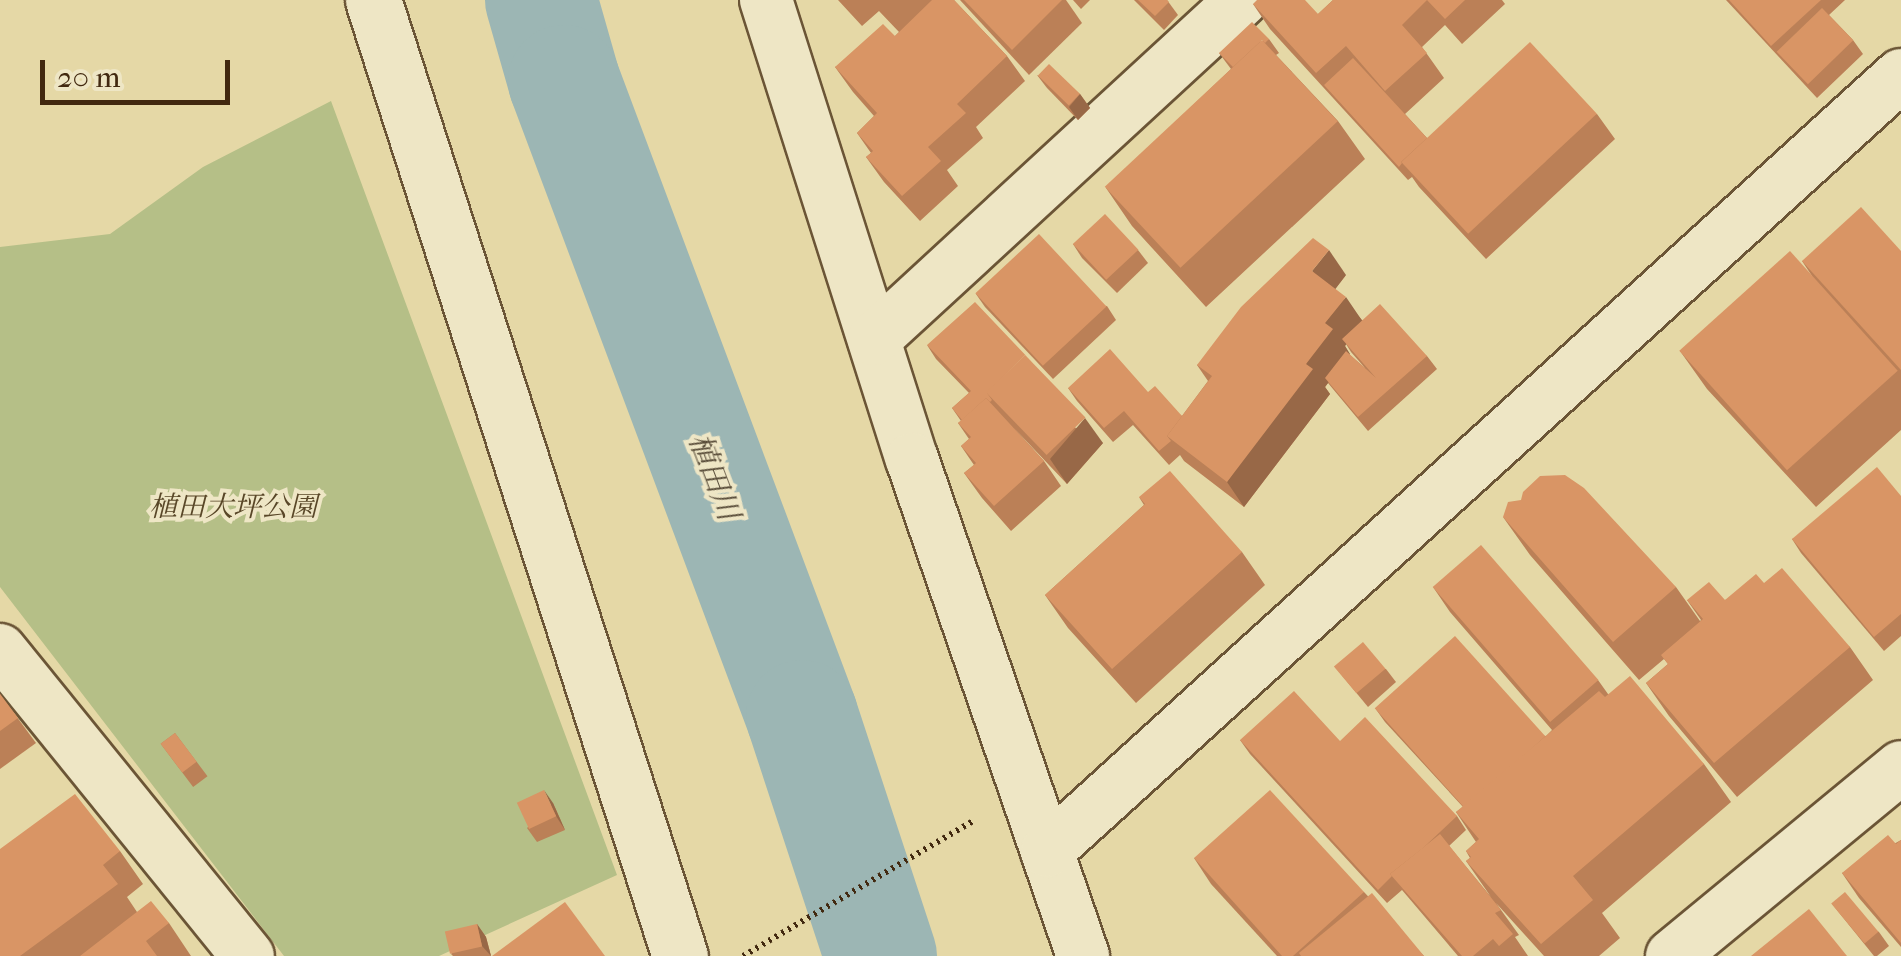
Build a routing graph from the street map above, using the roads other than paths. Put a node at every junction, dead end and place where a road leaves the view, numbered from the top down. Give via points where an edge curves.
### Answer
1 (373, 0) edge
2 (766, 0) edge
3 (1242, 0) edge
4 (1901, 75) edge
5 (874, 339) junction
6 (0, 650) edge
7 (1901, 767) edge
8 (1048, 851) junction
9 (248, 956) edge
10 (680, 956) edge
11 (1083, 956) edge
12 (1672, 956) edge

1 - 10 street
2 - 5 street
3 - 5 street
4 - 8 street
5 - 8 street
6 - 9 street
7 - 12 street
8 - 11 street

